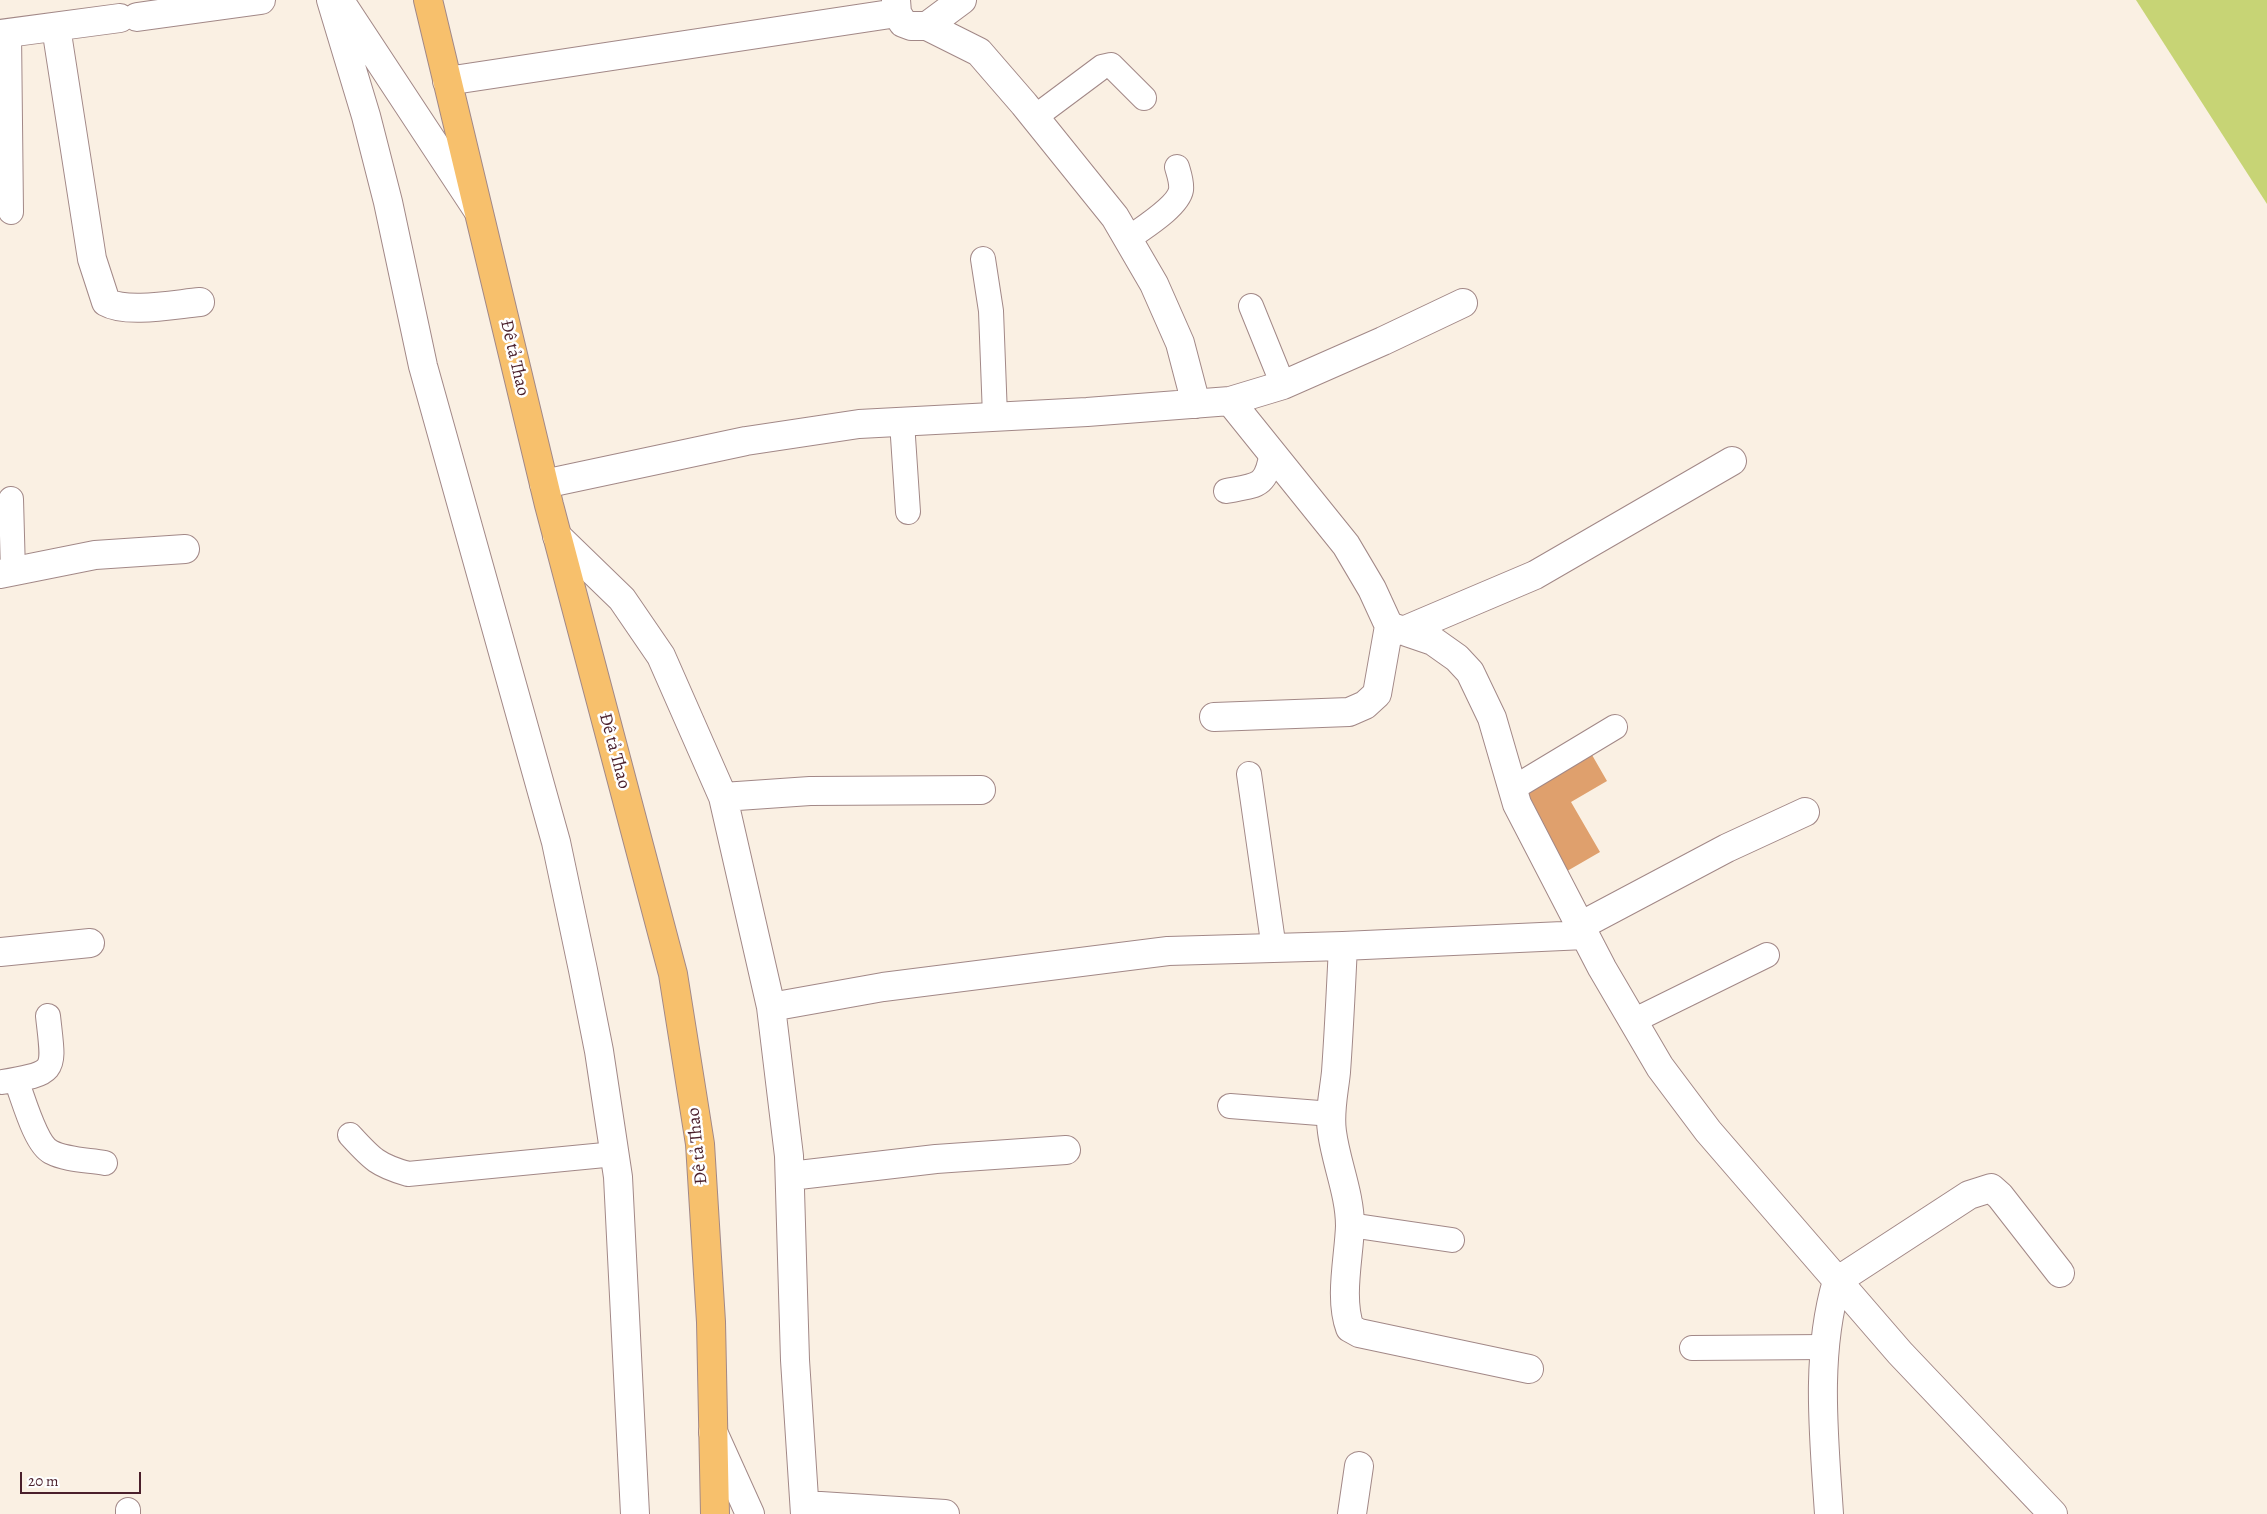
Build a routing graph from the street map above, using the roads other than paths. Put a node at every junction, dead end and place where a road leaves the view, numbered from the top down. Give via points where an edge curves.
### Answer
1 (261, 0) edge
2 (331, 0) edge
3 (339, 0) edge
4 (428, 0) edge
5 (962, 0) edge
6 (896, 6) edge
7 (928, 26) junction
8 (56, 27) junction
9 (5, 33) edge
10 (447, 81) junction
11 (1144, 98) dead end
12 (1035, 117) junction
13 (1176, 167) dead end
14 (478, 211) junction
15 (12, 212) dead end
16 (1128, 239) junction
17 (983, 259) dead end
18 (200, 302) dead end
19 (1463, 303) dead end
20 (1251, 306) dead end
21 (1283, 385) junction
22 (1230, 400) junction
23 (1196, 404) junction
24 (995, 416) junction
25 (902, 422) junction
26 (1272, 452) junction
27 (1732, 461) dead end
28 (544, 484) junction
29 (1226, 491) dead end
30 (11, 499) dead end
31 (908, 512) dead end
32 (557, 536) junction
33 (184, 549) dead end
34 (6, 573) edge
35 (1396, 628) junction
36 (1214, 717) dead end
37 (1615, 727) dead end
38 (1249, 774) dead end
39 (1512, 789) junction
40 (981, 790) dead end
41 (723, 796) junction
42 (1805, 812) dead end
43 (1582, 930) junction
44 (90, 943) dead end
45 (1343, 946) junction
46 (1274, 949) junction
47 (0, 952) edge
48 (1767, 955) dead end
49 (771, 1007) junction
50 (48, 1016) dead end
51 (1633, 1021) junction
52 (8, 1081) edge
53 (1230, 1106) dead end
54 (1332, 1114) junction
55 (350, 1135) dead end
56 (1066, 1150) dead end
57 (615, 1154) junction
58 (104, 1163) dead end
59 (790, 1176) junction
60 (1350, 1225) junction
61 (1452, 1240) dead end
62 (2060, 1273) dead end
63 (1837, 1281) junction
64 (1824, 1347) junction
65 (1692, 1348) dead end
66 (1529, 1369) dead end
67 (713, 1432) junction
68 (1359, 1466) dead end
69 (805, 1509) edge
70 (635, 1514) edge
71 (715, 1514) edge
72 (750, 1514) edge
73 (945, 1514) edge
74 (1352, 1514) edge
75 (1829, 1514) edge
76 (2053, 1514) edge

1 - 8 street
2 - 57 street via 386,193 423,366 556,842 599,1051
3 - 14 street
4 - 10 main road, Đê tả Thao
5 - 7 street
6 - 7 street via 903,22 911,26
6 - 10 street
7 - 12 street via 978,52
8 - 9 street
8 - 18 street via 92,259 106,302 130,307
9 - 15 lane
10 - 14 main road, Đê tả Thao
11 - 12 lane via 1111,64 1102,67
12 - 16 street via 1115,217
13 - 16 lane via 1181,192 1174,203
14 - 28 main road, Đê tả Thao
16 - 23 street via 1154,284 1180,343
17 - 24 lane via 991,311
19 - 21 street
20 - 21 lane
21 - 22 street
22 - 23 street
22 - 26 street
23 - 24 street
24 - 25 street
25 - 28 street via 859,424 746,441
25 - 31 lane
26 - 29 lane via 1268,473 1260,482
26 - 35 street via 1346,545
27 - 35 street via 1535,575
28 - 32 main road, Đê tả Thao
30 - 34 lane
32 - 41 street via 622,599 661,656
32 - 67 main road, Đê tả Thao via 673,974 700,1144 711,1322
33 - 34 street via 95,554
35 - 36 street via 1386,649 1377,694 1365,705 1349,712
35 - 39 street via 1433,641 1470,672 1492,718
37 - 39 lane
38 - 46 lane
39 - 43 street via 1535,842
40 - 41 street via 810,791
41 - 49 street
42 - 43 street via 1727,848
43 - 45 street
43 - 51 street
44 - 47 street
45 - 46 street
45 - 54 street
46 - 49 street via 1168,951 883,987
48 - 51 lane
49 - 59 street
50 - 52 lane via 52,1055 49,1068 40,1075
51 - 63 street via 1660,1067 1708,1131
52 - 58 lane via 49,1151
53 - 54 lane
54 - 60 street via 1332,1132
55 - 57 lane via 385,1168 408,1174
56 - 59 street via 936,1159
57 - 70 street
59 - 69 street via 795,1360
60 - 61 lane
60 - 66 street via 1346,1270 1350,1328
62 - 63 street via 1991,1188 1969,1194
63 - 64 street
63 - 76 street via 1945,1402
64 - 65 lane
64 - 75 street
67 - 71 main road, Đê tả Thao
67 - 72 street
68 - 74 street
69 - 73 street

